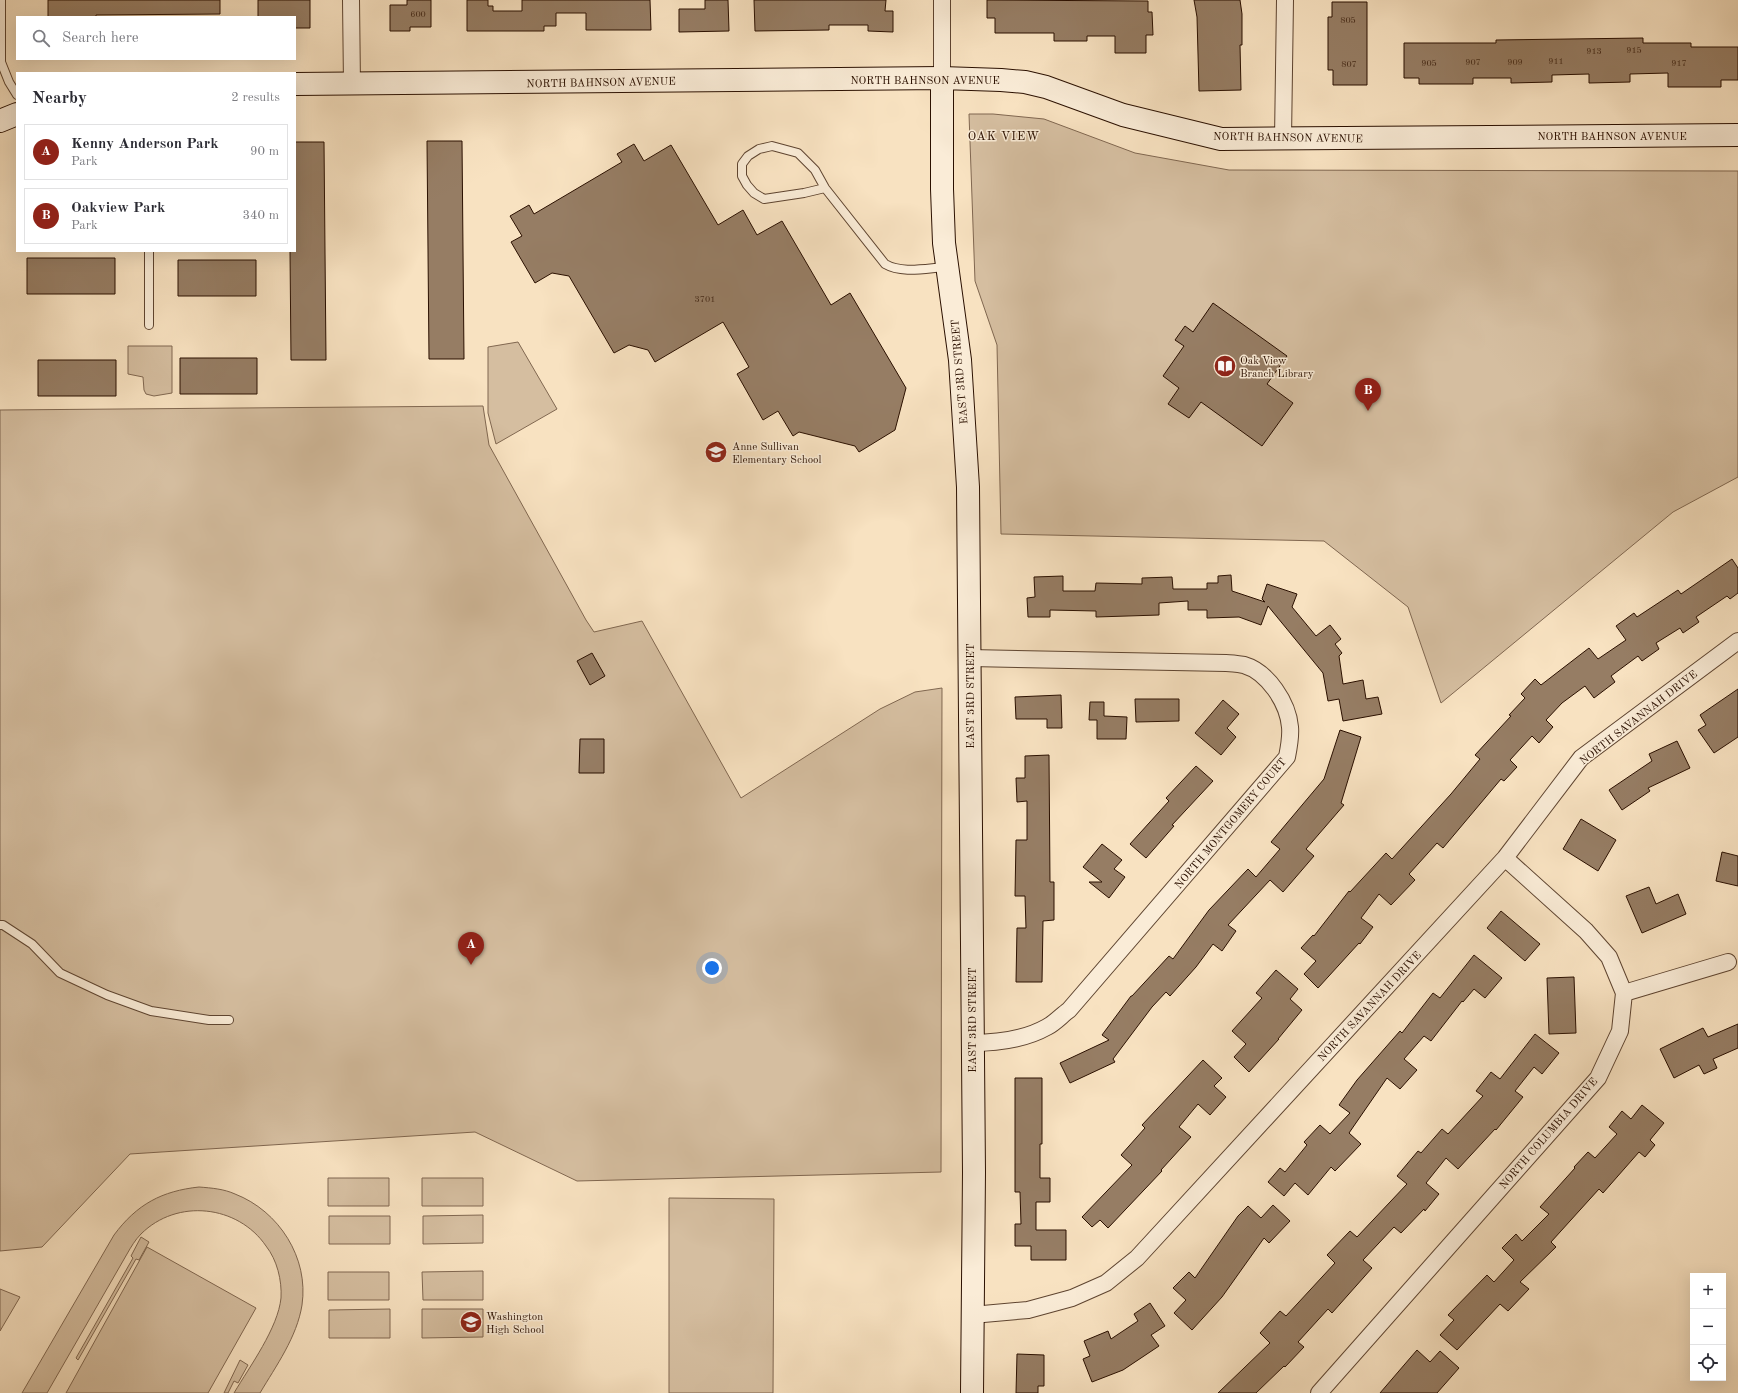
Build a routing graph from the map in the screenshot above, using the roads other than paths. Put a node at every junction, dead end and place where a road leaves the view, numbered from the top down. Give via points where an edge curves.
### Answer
1 (1, 0) edge
2 (351, 0) edge
3 (942, 0) edge
4 (1285, 0) edge
5 (942, 78) junction
6 (296, 84) edge
7 (352, 84) junction
8 (16, 93) edge
9 (16, 114) edge
10 (0, 121) edge
11 (1738, 135) edge
12 (1283, 139) junction
13 (824, 188) junction
14 (149, 252) edge
15 (947, 267) junction
16 (149, 325) dead end
17 (1738, 641) edge
18 (970, 658) junction
19 (1505, 858) junction
20 (0, 925) edge
21 (1728, 962) dead end
22 (1624, 993) junction
23 (228, 1020) dead end
24 (972, 1043) junction
25 (972, 1315) junction
26 (972, 1393) edge
27 (1319, 1393) edge

1 - 8 lane via 1,62
2 - 7 street
3 - 5 street, EAST 3RD STREET
4 - 12 street
5 - 7 street, NORTH BAHNSON AVENUE
5 - 12 street, NORTH BAHNSON AVENUE via 1025,82 1123,115 1221,139
5 - 15 street, EAST 3RD STREET via 942,189
6 - 7 street, NORTH BAHNSON AVENUE
9 - 10 street
11 - 12 street, NORTH BAHNSON AVENUE
13 - 13 lane via 815,170 798,153 772,146 758,149 742,164 742,176 747,185 764,199
13 - 15 lane via 885,264 904,270
14 - 16 lane
15 - 18 street, EAST 3RD STREET via 960,360 968,487
17 - 19 street, NORTH SAVANNAH DRIVE via 1581,758
18 - 24 street, EAST 3RD STREET
18 - 24 street, NORTH MONTGOMERY COURT via 1218,662 1244,665 1258,671 1280,696 1290,726 1287,757 1069,1010 1047,1027 1016,1040
19 - 22 street, NORTH COLUMBIA DRIVE via 1586,931 1609,957
19 - 25 street, NORTH SAVANNAH DRIVE via 1137,1258 1106,1283 1072,1298 1028,1310
20 - 23 lane via 32,944 60,973 107,994 151,1011 209,1020
21 - 22 street
22 - 27 street, NORTH COLUMBIA DRIVE via 1620,1031 1598,1078
24 - 25 street, EAST 3RD STREET
25 - 26 street, EAST 3RD STREET

